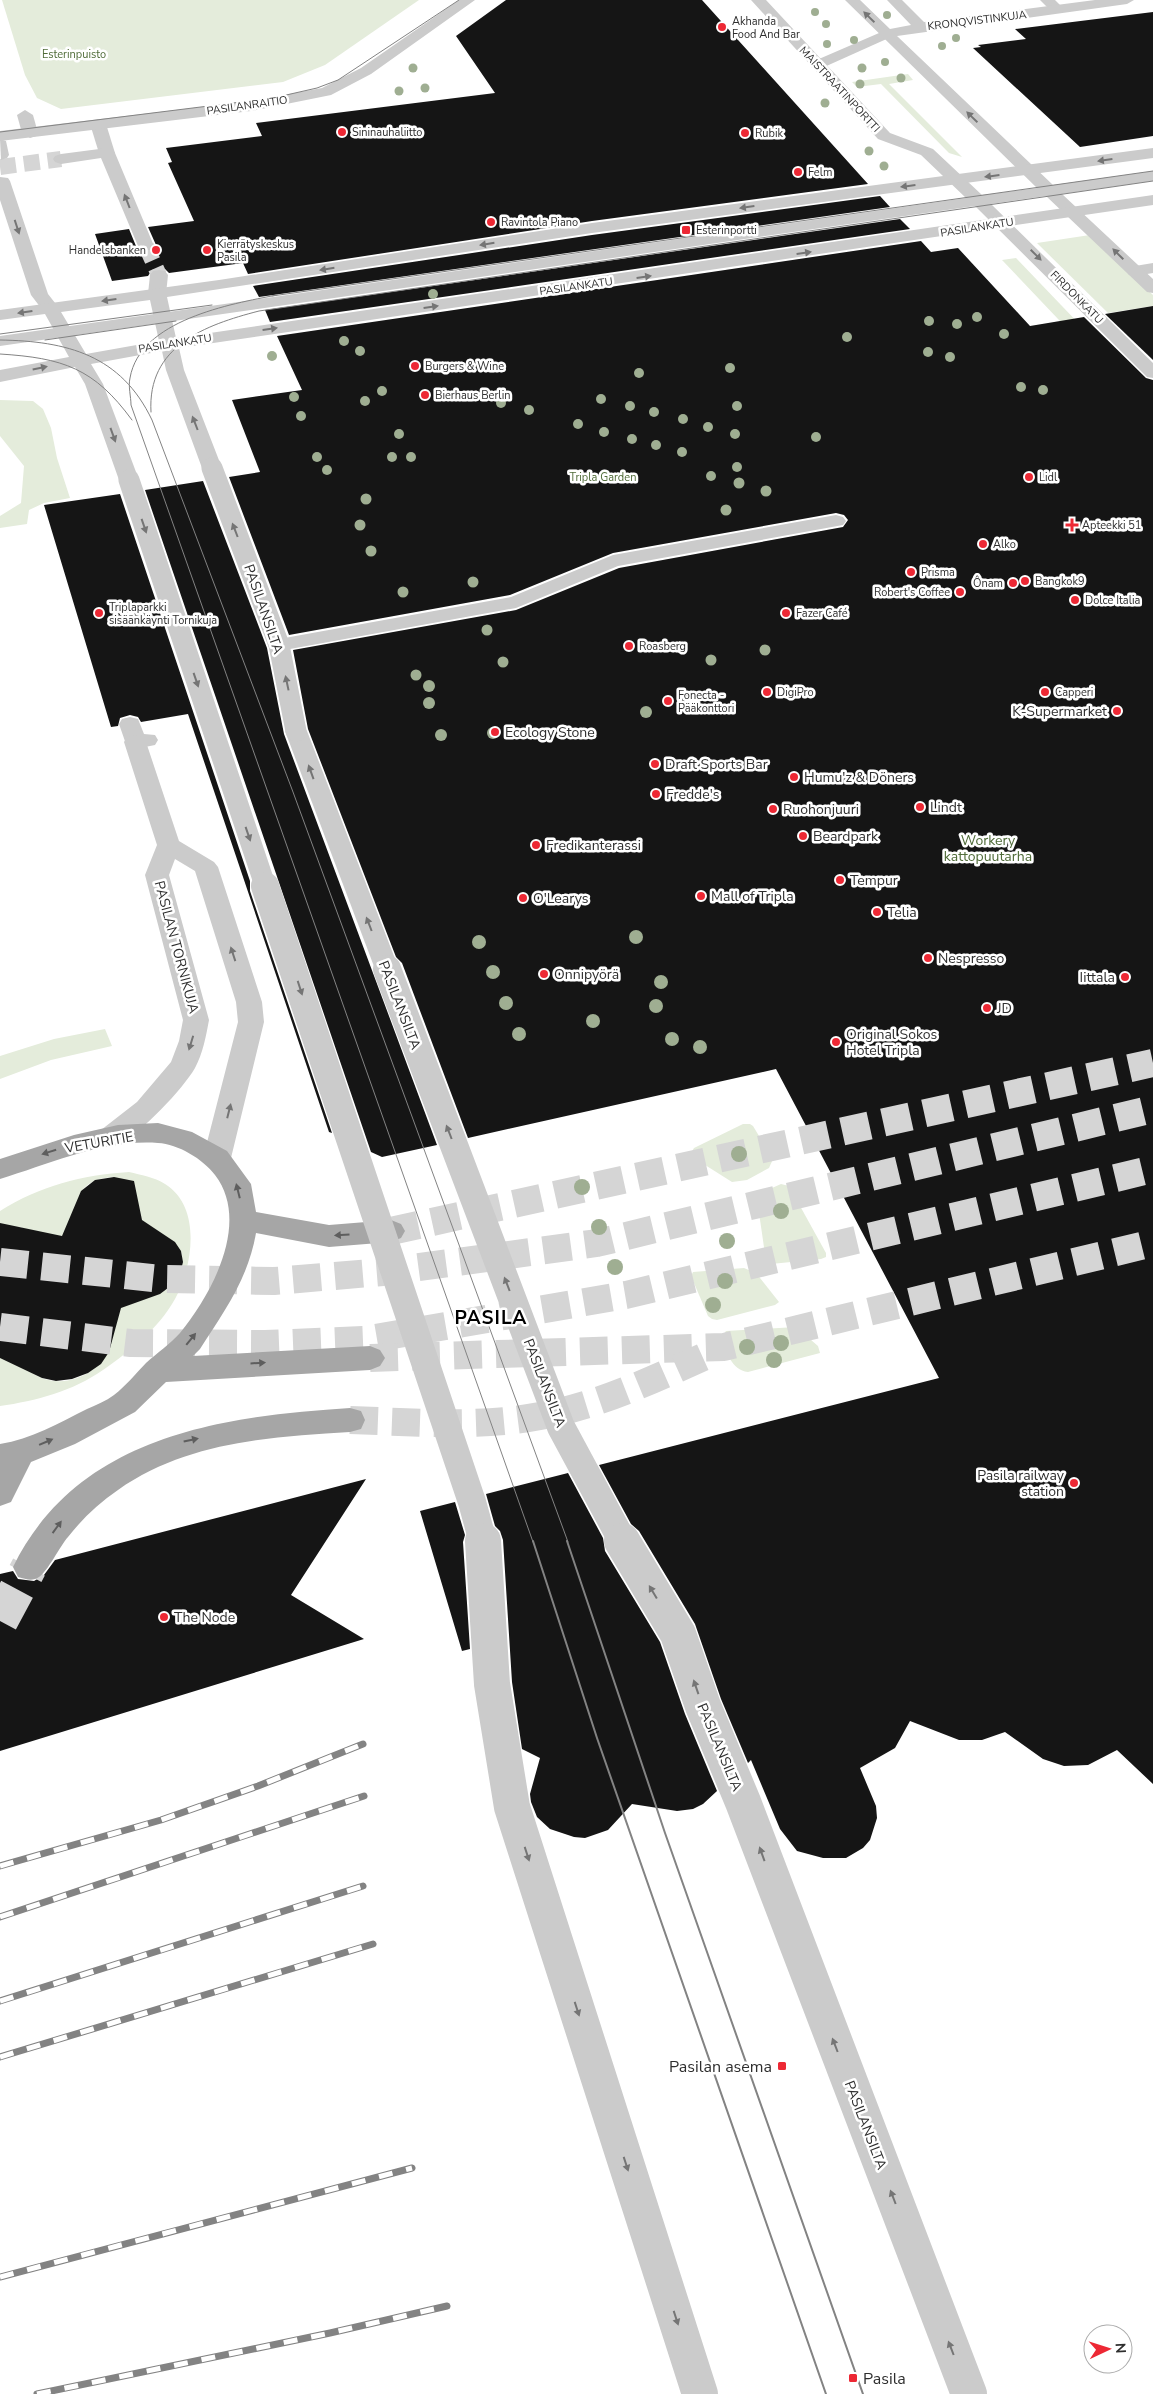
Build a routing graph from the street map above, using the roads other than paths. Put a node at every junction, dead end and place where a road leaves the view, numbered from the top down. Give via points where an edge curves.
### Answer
1 (468, 0) edge
2 (758, 0) edge
3 (852, 0) edge
4 (894, 0) edge
5 (1127, 0) edge
6 (1052, 5) edge
7 (921, 27) junction
8 (886, 34) junction
9 (817, 66) junction
10 (25, 115) dead end
11 (98, 124) junction
12 (30, 133) junction
13 (0, 136) edge
14 (107, 152) junction
15 (1153, 153) edge
16 (61, 159) tunnel mouth
17 (1028, 171) junction
18 (1153, 176) edge
19 (956, 180) junction
20 (3, 190) edge
21 (1049, 190) junction
22 (1153, 200) edge
23 (978, 201) junction
24 (1073, 212) junction
25 (1000, 222) junction
26 (146, 246) tunnel mouth
27 (1153, 268) edge
28 (1134, 271) junction
29 (158, 275) tunnel mouth
30 (1153, 288) edge
31 (157, 294) junction
32 (50, 308) junction
33 (0, 315) edge
34 (164, 317) junction
35 (63, 331) junction
36 (0, 341) edge
37 (170, 344) junction
38 (80, 359) junction
39 (1153, 373) edge
40 (0, 376) edge
41 (836, 521) dead end
42 (279, 645) junction
43 (137, 735) dead end
44 (169, 845) junction
45 (110, 1137) junction
46 (217, 1158) junction
47 (0, 1169) edge
48 (244, 1220) junction
49 (391, 1231) tunnel mouth
50 (370, 1358) tunnel mouth
51 (157, 1371) junction
52 (350, 1420) tunnel mouth
53 (10, 1455) edge
54 (0, 1493) edge
55 (28, 1567) tunnel mouth
56 (700, 2394) edge
57 (969, 2394) edge

1 - 11 street, PASILANRAITIO via 366,71 326,92 251,106
2 - 9 street, MAISTRAATINPORTTI
8 -> 3 street
4 - 7 street
5 - 6 street, KRONQVISTINKUJA
6 - 7 street, KRONQVISTINKUJA
7 - 8 street, KRONQVISTINKUJA
8 - 9 street, KRONQVISTINKUJA
17 -> 8 street
9 - 19 street, MAISTRAATINPORTTI via 884,136 927,152
10 - 12 street
11 - 12 street, PASILANRAITIO
11 - 14 street
12 - 13 street, PASILANRAITIO
14 - 16 street
26 -> 14 street
15 -> 17 street
17 -> 19 street
17 - 21 street
18 - 21 street, PASILANKATU
19 - 23 street, MAISTRAATINPORTTI
19 -> 31 street via 592,228
20 -> 32 street via 40,295
21 - 23 street, PASILANKATU
21 - 24 street
22 - 24 street, PASILANKATU
23 - 25 street, MAISTRAATINPORTTI
23 - 34 street, PASILANKATU
24 - 25 street, PASILANKATU
28 -> 24 street
37 -> 25 street, PASILANKATU
25 -> 39 street, FIRDONKATU
27 - 28 street
28 - 30 street
29 - 31 street
31 -> 32 street
31 - 34 street, PASILANSILTA
32 -> 33 street
32 - 35 street
34 - 35 street, PASILANKATU
34 - 37 street, PASILANSILTA
35 - 36 street, PASILANKATU
35 - 38 street
37 - 38 street, PASILANKATU
42 -> 37 street, PASILANSILTA, bridge via 175,370
40 -> 38 street, PASILANKATU
38 -> 56 street, bridge via 94,384 128,480 472,1502 485,1548 492,1684 512,1808
41 - 42 street via 613,561 516,602
57 -> 42 street, PASILANSILTA, bridge via 678,1634 609,1519 561,1428 296,731
43 - 44 street
44 -> 45 street, PASILAN TORNIKUJA via 157,875 196,1020 192,1041 183,1066 146,1109
46 -> 44 street via 251,1022 249,1002 206,867
45 - 46 main road, VETURITIE via 158,1133 183,1139
45 -> 47 main road, VETURITIE via 74,1144
48 -> 46 main road, VETURITIE via 237,1184
49 -> 48 main road via 329,1236
51 -> 48 main road, VETURITIE via 190,1341 226,1286 238,1256
51 -> 50 main road via 226,1364
53 -> 51 main road, VETURITIE via 64,1434 124,1404
55 -> 52 main road via 62,1520 97,1488 132,1464 184,1442 272,1425
53 - 54 main road

